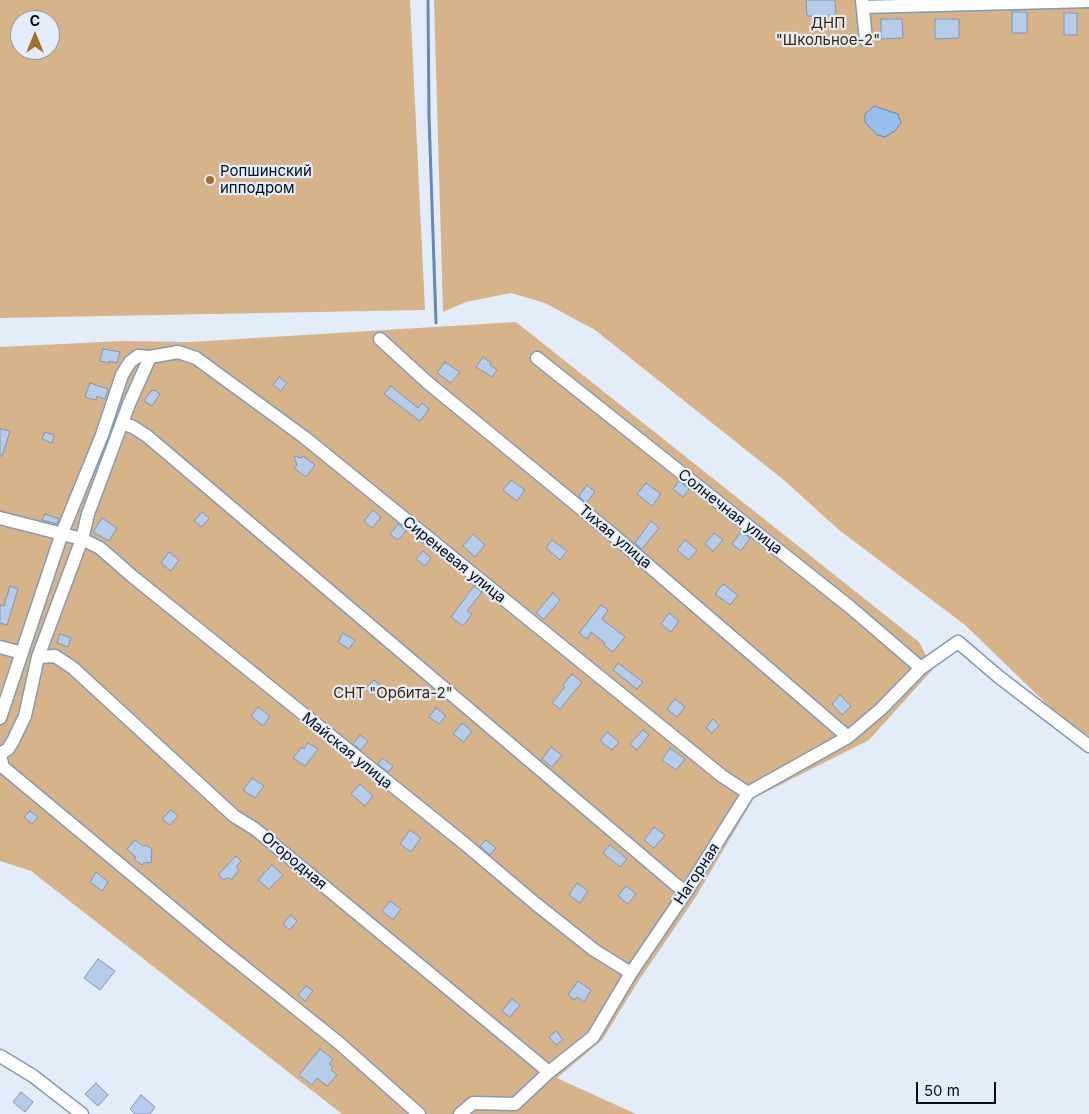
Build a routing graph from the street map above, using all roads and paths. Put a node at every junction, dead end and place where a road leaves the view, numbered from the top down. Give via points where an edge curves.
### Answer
1 (1084, 0) edge
2 (863, 3) edge
3 (866, 40) dead end
4 (380, 339) dead end
5 (150, 357) junction
6 (537, 358) dead end
7 (122, 424) junction
8 (0, 518) edge
9 (62, 533) junction
10 (82, 539) junction
11 (0, 646) edge
12 (22, 654) junction
13 (38, 657) junction
14 (921, 668) junction
15 (0, 718) edge
16 (848, 737) junction
17 (1089, 746) edge
18 (0, 755) edge
19 (748, 794) junction
20 (688, 889) junction
21 (631, 973) junction
22 (0, 1056) edge
23 (549, 1072) junction
24 (82, 1114) edge
25 (419, 1114) edge
26 (460, 1114) edge

1 - 2 street
2 - 3 street
4 - 16 street, Тихая улица
5 - 7 street
5 - 9 street, Сиреневая улица via 138,356 122,375 102,435
5 - 19 street, Сиреневая улица via 178,352 196,358 304,438
6 - 14 street, Солнечная улица via 850,607
7 - 10 street via 88,514
7 - 20 street via 147,436 675,884
8 - 9 street, Майская улица
9 - 10 street, Майская улица
9 - 12 street
10 - 13 street
10 - 21 street, Майская улица via 100,548 594,950
11 - 12 street
12 - 15 street
13 - 18 street via 25,716 14,741
13 - 23 street, Огородная via 55,656 72,668 234,816 255,829
14 - 16 street, Нагорная via 881,710
14 - 17 street, Нагорная via 958,642
16 - 19 street, Нагорная
18 - 25 street via 3,767 339,1043
19 - 20 street, Нагорная
20 - 21 street, Нагорная
21 - 23 street, Нагорная via 593,1037
22 - 24 street via 33,1076
23 - 26 street, Нагорная via 515,1104 473,1103

